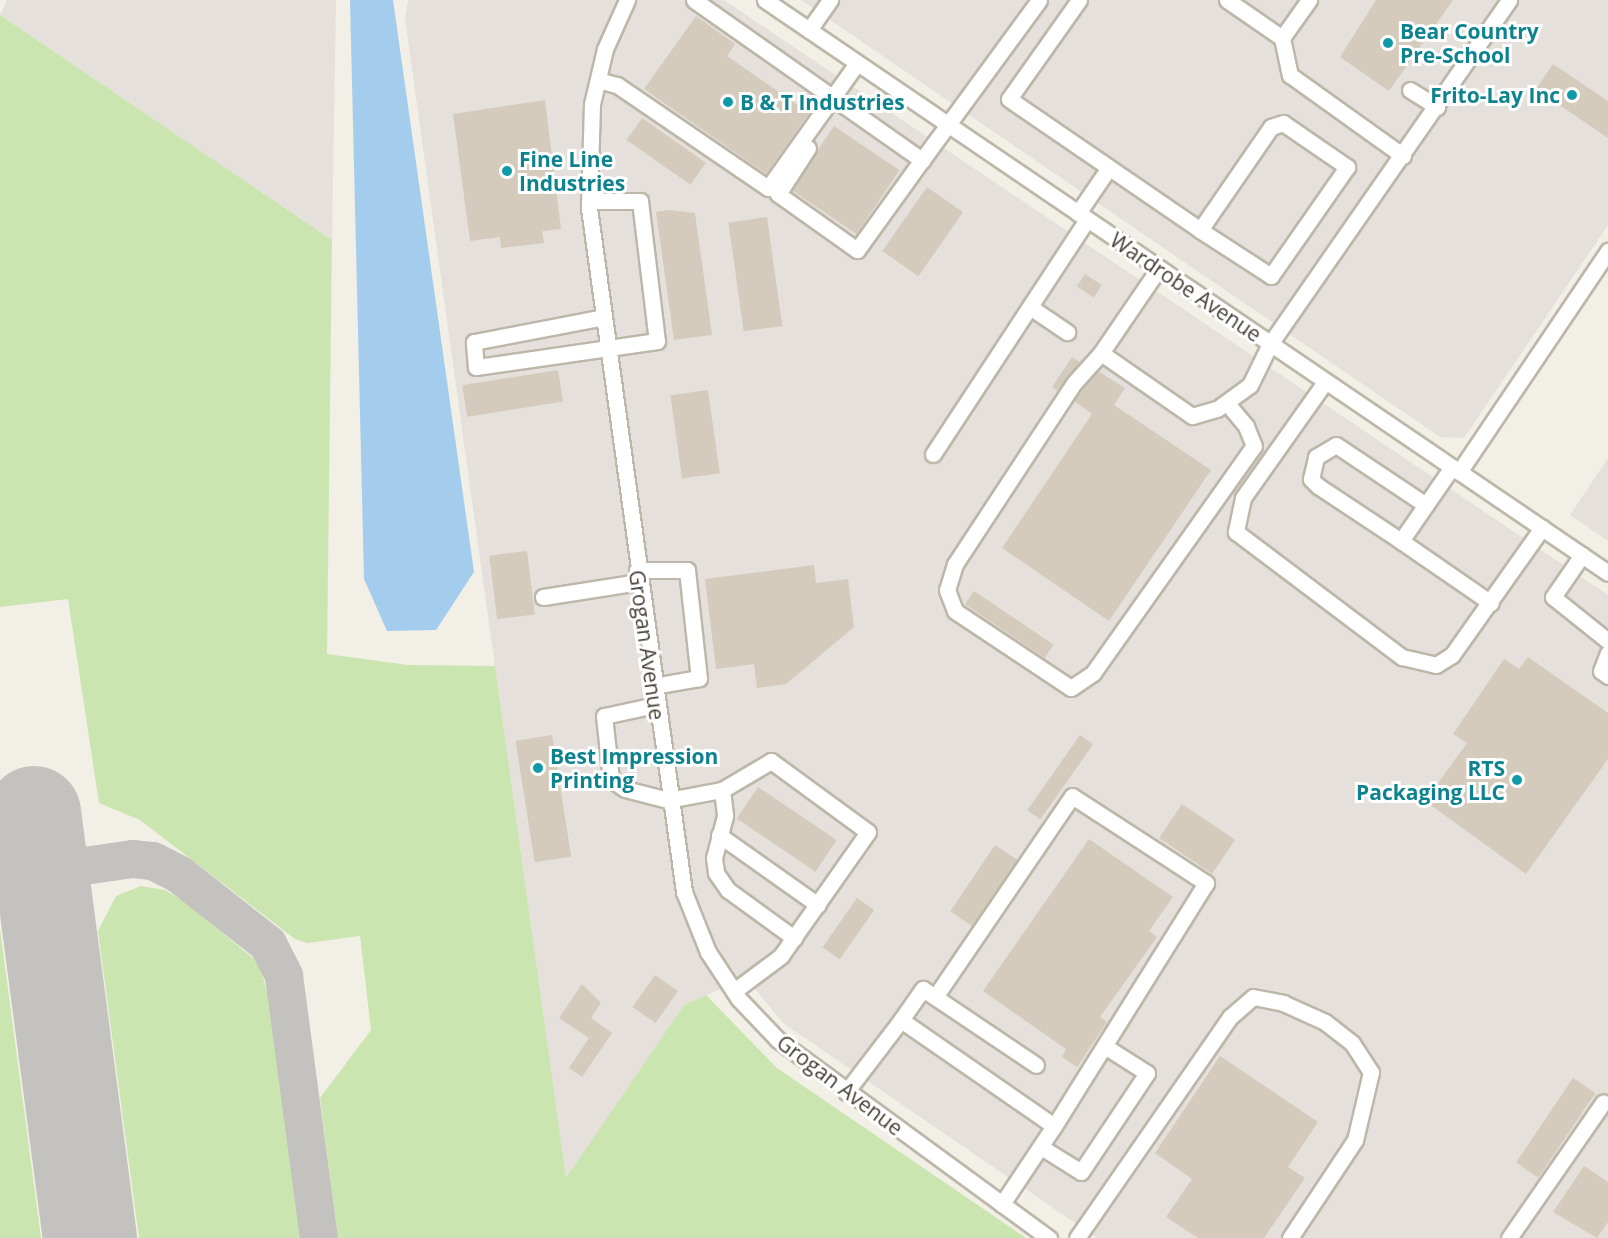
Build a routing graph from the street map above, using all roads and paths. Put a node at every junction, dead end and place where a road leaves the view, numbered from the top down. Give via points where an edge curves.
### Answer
1 (627, 0) edge
2 (694, 0) edge
3 (765, 0) edge
4 (830, 0) edge
5 (1039, 0) edge
6 (1079, 0) edge
7 (1227, 0) edge
8 (1309, 0) edge
9 (1509, 0) edge
10 (809, 30) junction
11 (1282, 38) junction
12 (857, 63) junction
13 (598, 80) junction
14 (1410, 90) dead end
15 (836, 98) junction
16 (1437, 108) junction
17 (951, 127) junction
18 (1402, 156) junction
19 (922, 160) junction
20 (1108, 169) junction
21 (589, 201) junction
22 (1082, 217) junction
23 (1200, 230) junction
24 (1608, 251) edge
25 (1159, 268) junction
26 (1030, 307) junction
27 (604, 317) junction
28 (1067, 332) dead end
29 (1270, 344) junction
30 (608, 350) junction
31 (1101, 353) junction
32 (1326, 382) junction
33 (1227, 403) junction
34 (933, 454) dead end
35 (1455, 469) junction
36 (1426, 505) junction
37 (1542, 528) junction
38 (1401, 541) junction
39 (1582, 555) junction
40 (1608, 573) edge
41 (638, 576) junction
42 (543, 597) dead end
43 (1491, 603) junction
44 (1608, 641) edge
45 (1608, 653) edge
46 (1608, 676) edge
47 (653, 686) junction
48 (655, 705) junction
49 (722, 790) junction
50 (668, 800) junction
51 (719, 835) junction
52 (819, 905) junction
53 (794, 939) junction
54 (734, 991) junction
55 (935, 997) junction
56 (901, 1020) junction
57 (1106, 1047) junction
58 (1036, 1065) dead end
59 (846, 1092) junction
60 (1603, 1103) dead end
61 (1054, 1126) junction
62 (1041, 1147) junction
63 (1002, 1204) junction
64 (1049, 1238) edge
65 (1077, 1238) edge
66 (1290, 1238) edge
67 (1509, 1238) edge

1 - 13 street, Grogan Avenue
2 - 15 street
3 - 10 street, Wardrobe Avenue
4 - 10 street
5 - 17 street
6 - 20 street via 1009,99
7 - 11 street
8 - 11 street
9 - 16 street
10 - 12 street, Wardrobe Avenue
11 - 18 street via 1290,75
12 - 15 street
12 - 17 street, Wardrobe Avenue
13 - 15 street via 617,85 768,188
13 - 21 street, Grogan Avenue via 587,149
14 - 16 street
15 - 19 street
15 - 19 street via 778,194 857,250
16 - 18 street
17 - 19 street
17 - 22 street, Wardrobe Avenue
18 - 29 street
20 - 22 street
20 - 23 street
21 - 27 street, Grogan Avenue
21 - 30 street via 640,201 657,340
22 - 25 street, Wardrobe Avenue
22 - 26 street
23 - 23 street via 1271,127 1283,123 1347,167 1271,276
24 - 35 street
25 - 29 street, Wardrobe Avenue
25 - 31 street
26 - 28 street
26 - 34 street
27 - 30 street, Grogan Avenue
27 - 30 street via 474,342 476,367
29 - 32 street, Wardrobe Avenue
29 - 33 street via 1250,385
30 - 41 street, Grogan Avenue
31 - 33 street via 1192,416
31 - 33 street via 1074,383 956,564 947,590 955,611 1071,688 1094,673 1254,446 1246,426
32 - 35 street, Wardrobe Avenue
32 - 43 street via 1243,498 1236,532 1420,666 1436,665 1452,656
35 - 36 street
35 - 37 street, Wardrobe Avenue
36 - 38 street
36 - 38 street via 1336,445 1316,457 1311,479 1318,486
37 - 39 street, Wardrobe Avenue
37 - 43 street
38 - 43 street
39 - 40 street, Wardrobe Avenue
39 - 44 street via 1553,597
41 - 42 street
41 - 47 street, Grogan Avenue
41 - 47 street via 687,570 699,678
45 - 46 street via 1601,671
47 - 48 street, Grogan Avenue
48 - 50 street, Grogan Avenue
48 - 50 street via 604,716 611,778 640,797
49 - 50 street
49 - 51 street via 725,816
49 - 52 street via 771,761 868,832
50 - 54 street, Grogan Avenue via 684,892 708,952
51 - 52 street
51 - 53 street via 715,865 728,890
52 - 53 street
53 - 54 street via 781,956
54 - 59 street, Grogan Avenue via 778,1040
55 - 56 street via 923,989
55 - 57 street via 1072,796 1206,883 1117,1018
55 - 58 street
56 - 59 street
56 - 61 street
57 - 61 street
57 - 62 street via 1147,1073 1081,1172
59 - 63 street, Grogan Avenue
60 - 67 street
61 - 62 street
62 - 63 street
63 - 64 street, Grogan Avenue
65 - 66 street via 1230,1017 1253,998 1283,1003 1325,1022 1352,1043 1371,1072 1355,1140

